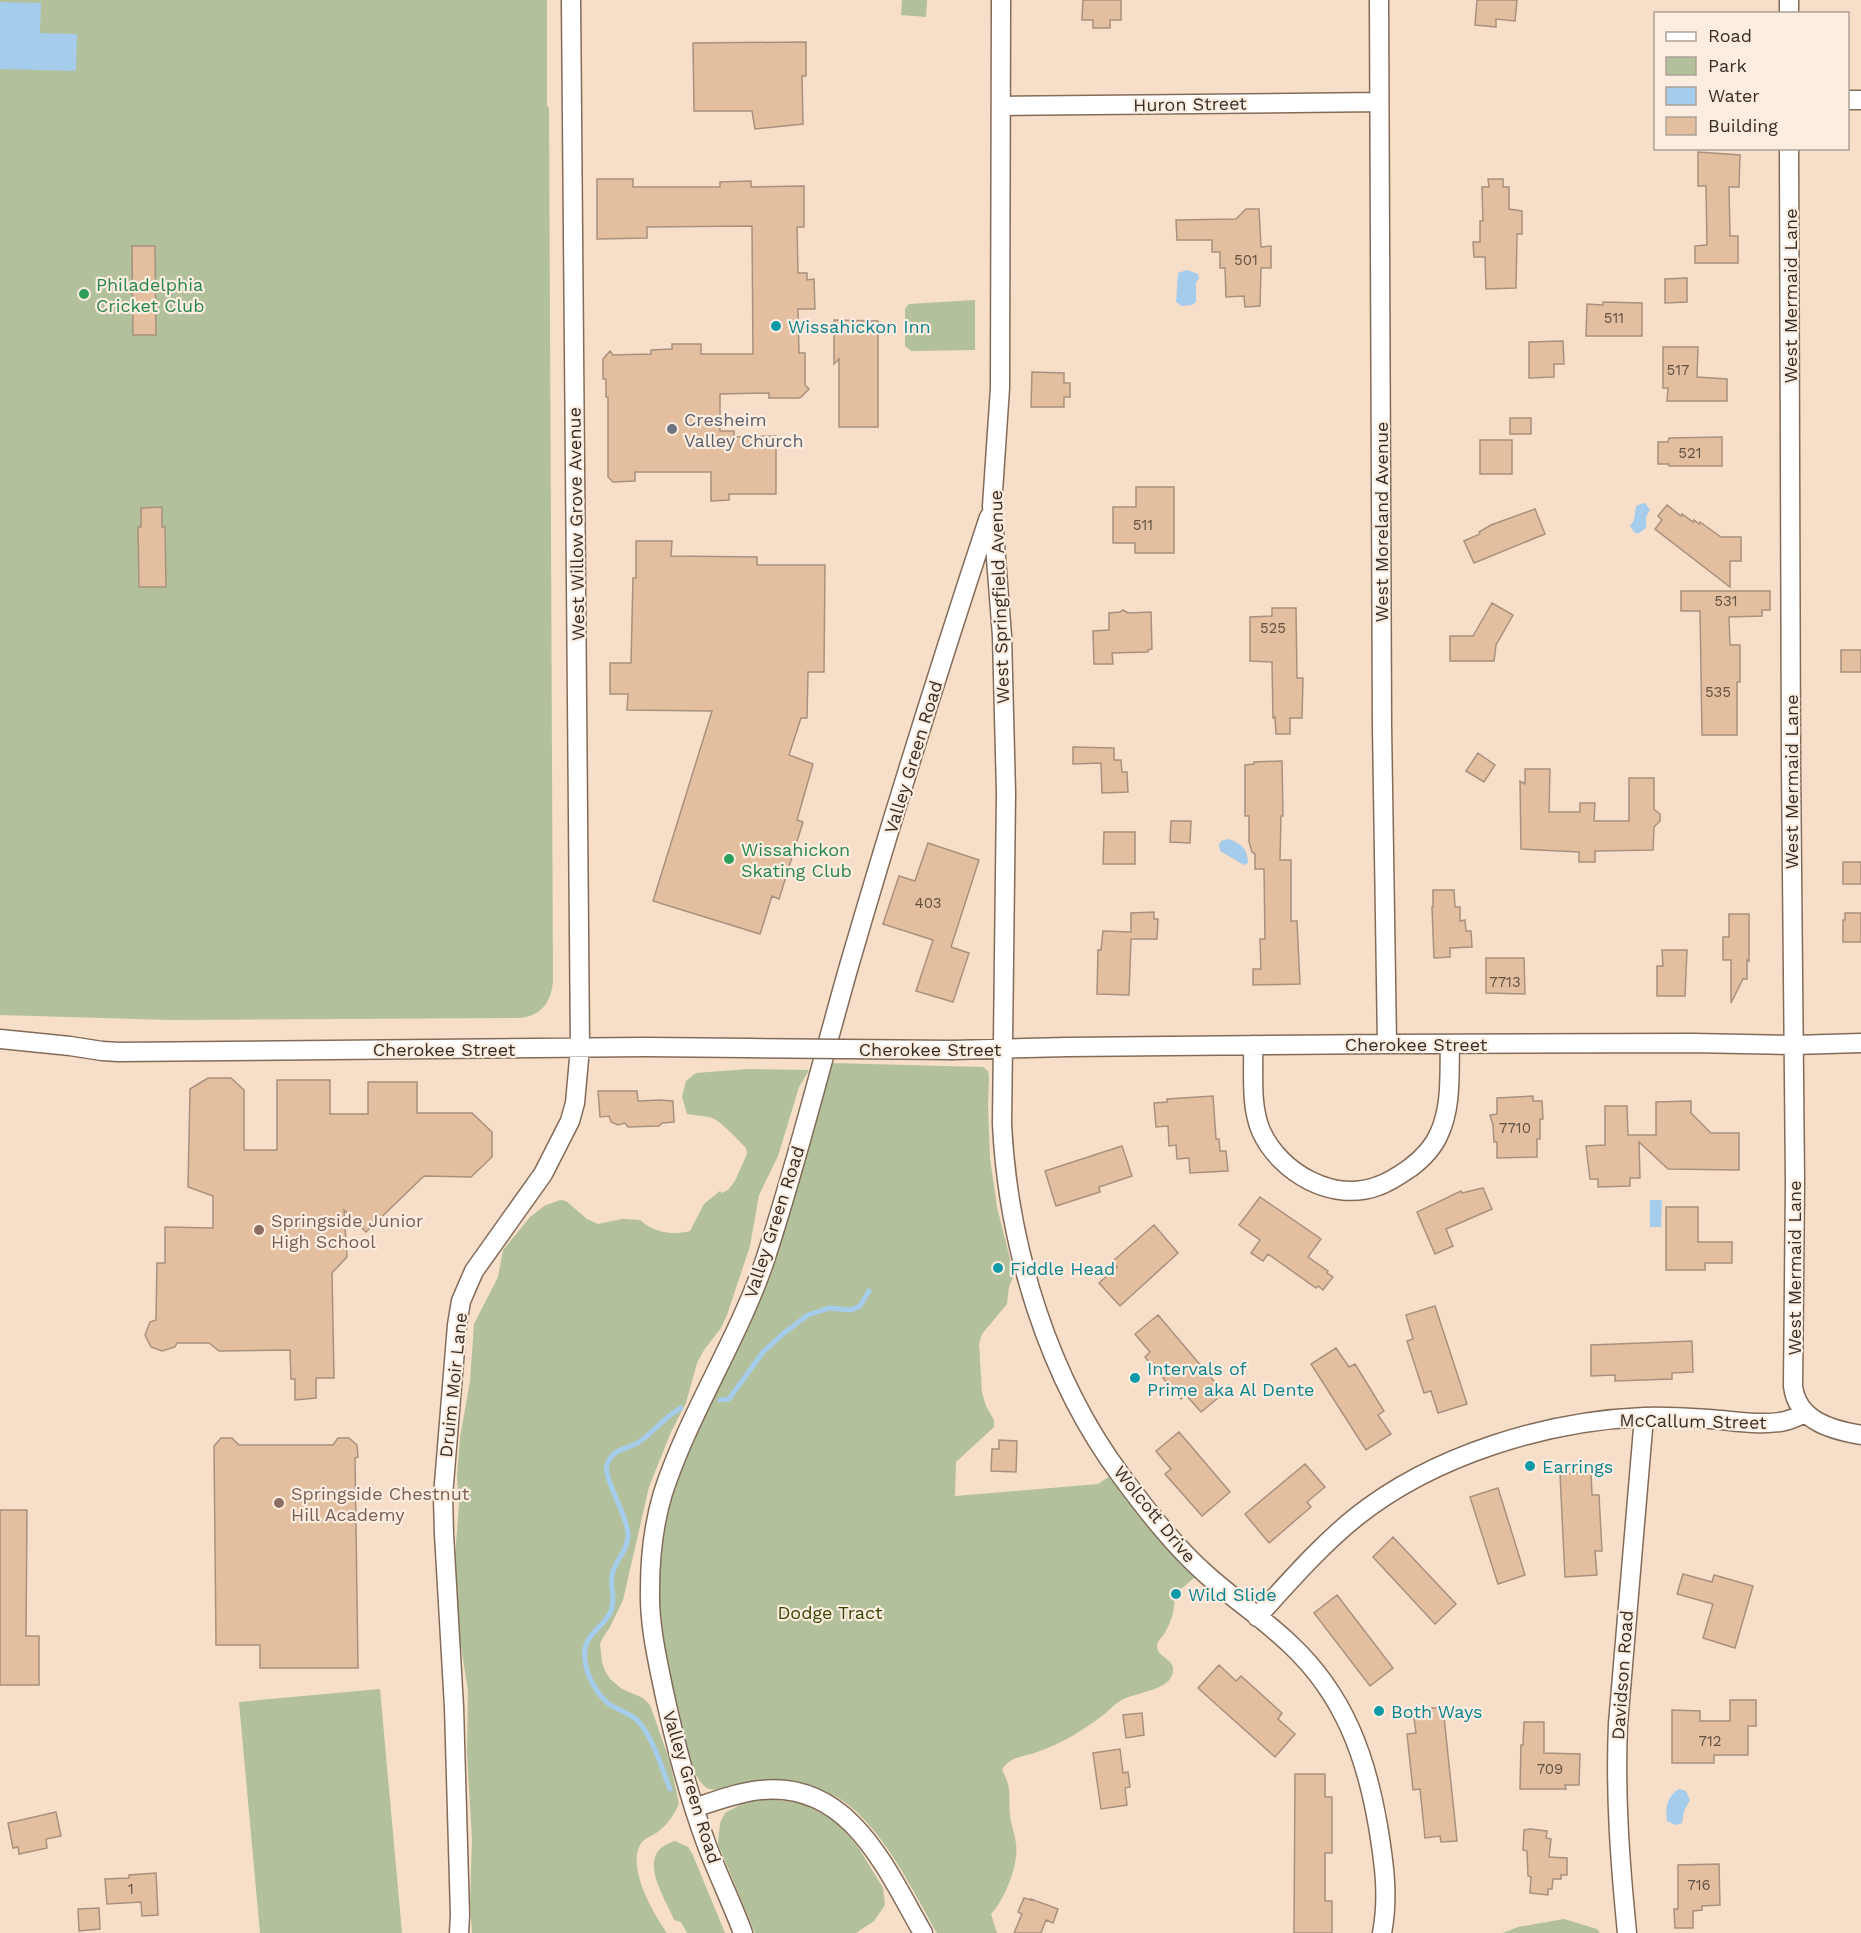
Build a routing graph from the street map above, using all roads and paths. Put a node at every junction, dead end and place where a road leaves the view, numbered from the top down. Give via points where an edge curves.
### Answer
1 (571, 0) edge
2 (1001, 0) edge
3 (1379, 0) edge
4 (1379, 102) junction
5 (1002, 106) junction
6 (1789, 150) edge
7 (992, 506) junction
8 (0, 1039) edge
9 (1861, 1043) edge
10 (1387, 1044) junction
11 (1450, 1044) junction
12 (1253, 1045) junction
13 (1794, 1045) junction
14 (580, 1048) junction
15 (1002, 1050) junction
16 (1805, 1413) junction
17 (1644, 1417) junction
18 (1861, 1435) edge
19 (1257, 1617) junction
20 (694, 1808) junction
21 (459, 1933) edge
22 (743, 1933) edge
23 (923, 1933) edge
24 (1382, 1933) edge
25 (1627, 1933) edge

1 - 14 street, West Willow Grove Avenue
2 - 5 street, West Springfield Avenue
3 - 4 street, West Moreland Avenue
4 - 5 street, Huron Street
4 - 10 street, West Moreland Avenue
5 - 7 street, West Springfield Avenue via 1000,388
6 - 13 street, West Mermaid Lane
7 - 15 street, West Springfield Avenue via 1004,700
7 - 20 street, Valley Green Road via 853,953 763,1267 663,1493 650,1587 655,1649 672,1734
8 - 14 street, Cherokee Street via 119,1052
9 - 13 street, Cherokee Street
10 - 11 street, Cherokee Street
10 - 12 street, Cherokee Street
11 - 12 street via 1450,1096 1434,1143 1397,1177 1377,1187 1354,1191 1313,1182 1280,1160 1268,1144 1256,1112
11 - 13 street, Cherokee Street
12 - 15 street, Cherokee Street
13 - 16 street, West Mermaid Lane via 1794,1395
14 - 15 street, Cherokee Street, bridge
14 - 21 street, Druim Moir Lane via 578,1085 570,1121 543,1174 474,1271 461,1301 457,1325 443,1496 454,1707
15 - 19 street, Wolcott Drive via 1003,1157 1011,1212 1022,1262 1052,1351 1089,1424 1122,1476 1184,1554
16 - 17 street, McCallum Street via 1791,1419 1753,1423
16 - 18 street via 1833,1430
17 - 19 street, McCallum Street via 1574,1424 1535,1433 1463,1456 1410,1481 1330,1539
17 - 25 street, Davidson Road via 1616,1758
19 - 24 street, Wolcott Drive via 1317,1673 1354,1736 1370,1787 1384,1863
20 - 22 street, Valley Green Road
20 - 23 street via 761,1790 781,1789 818,1798 849,1819 861,1833

